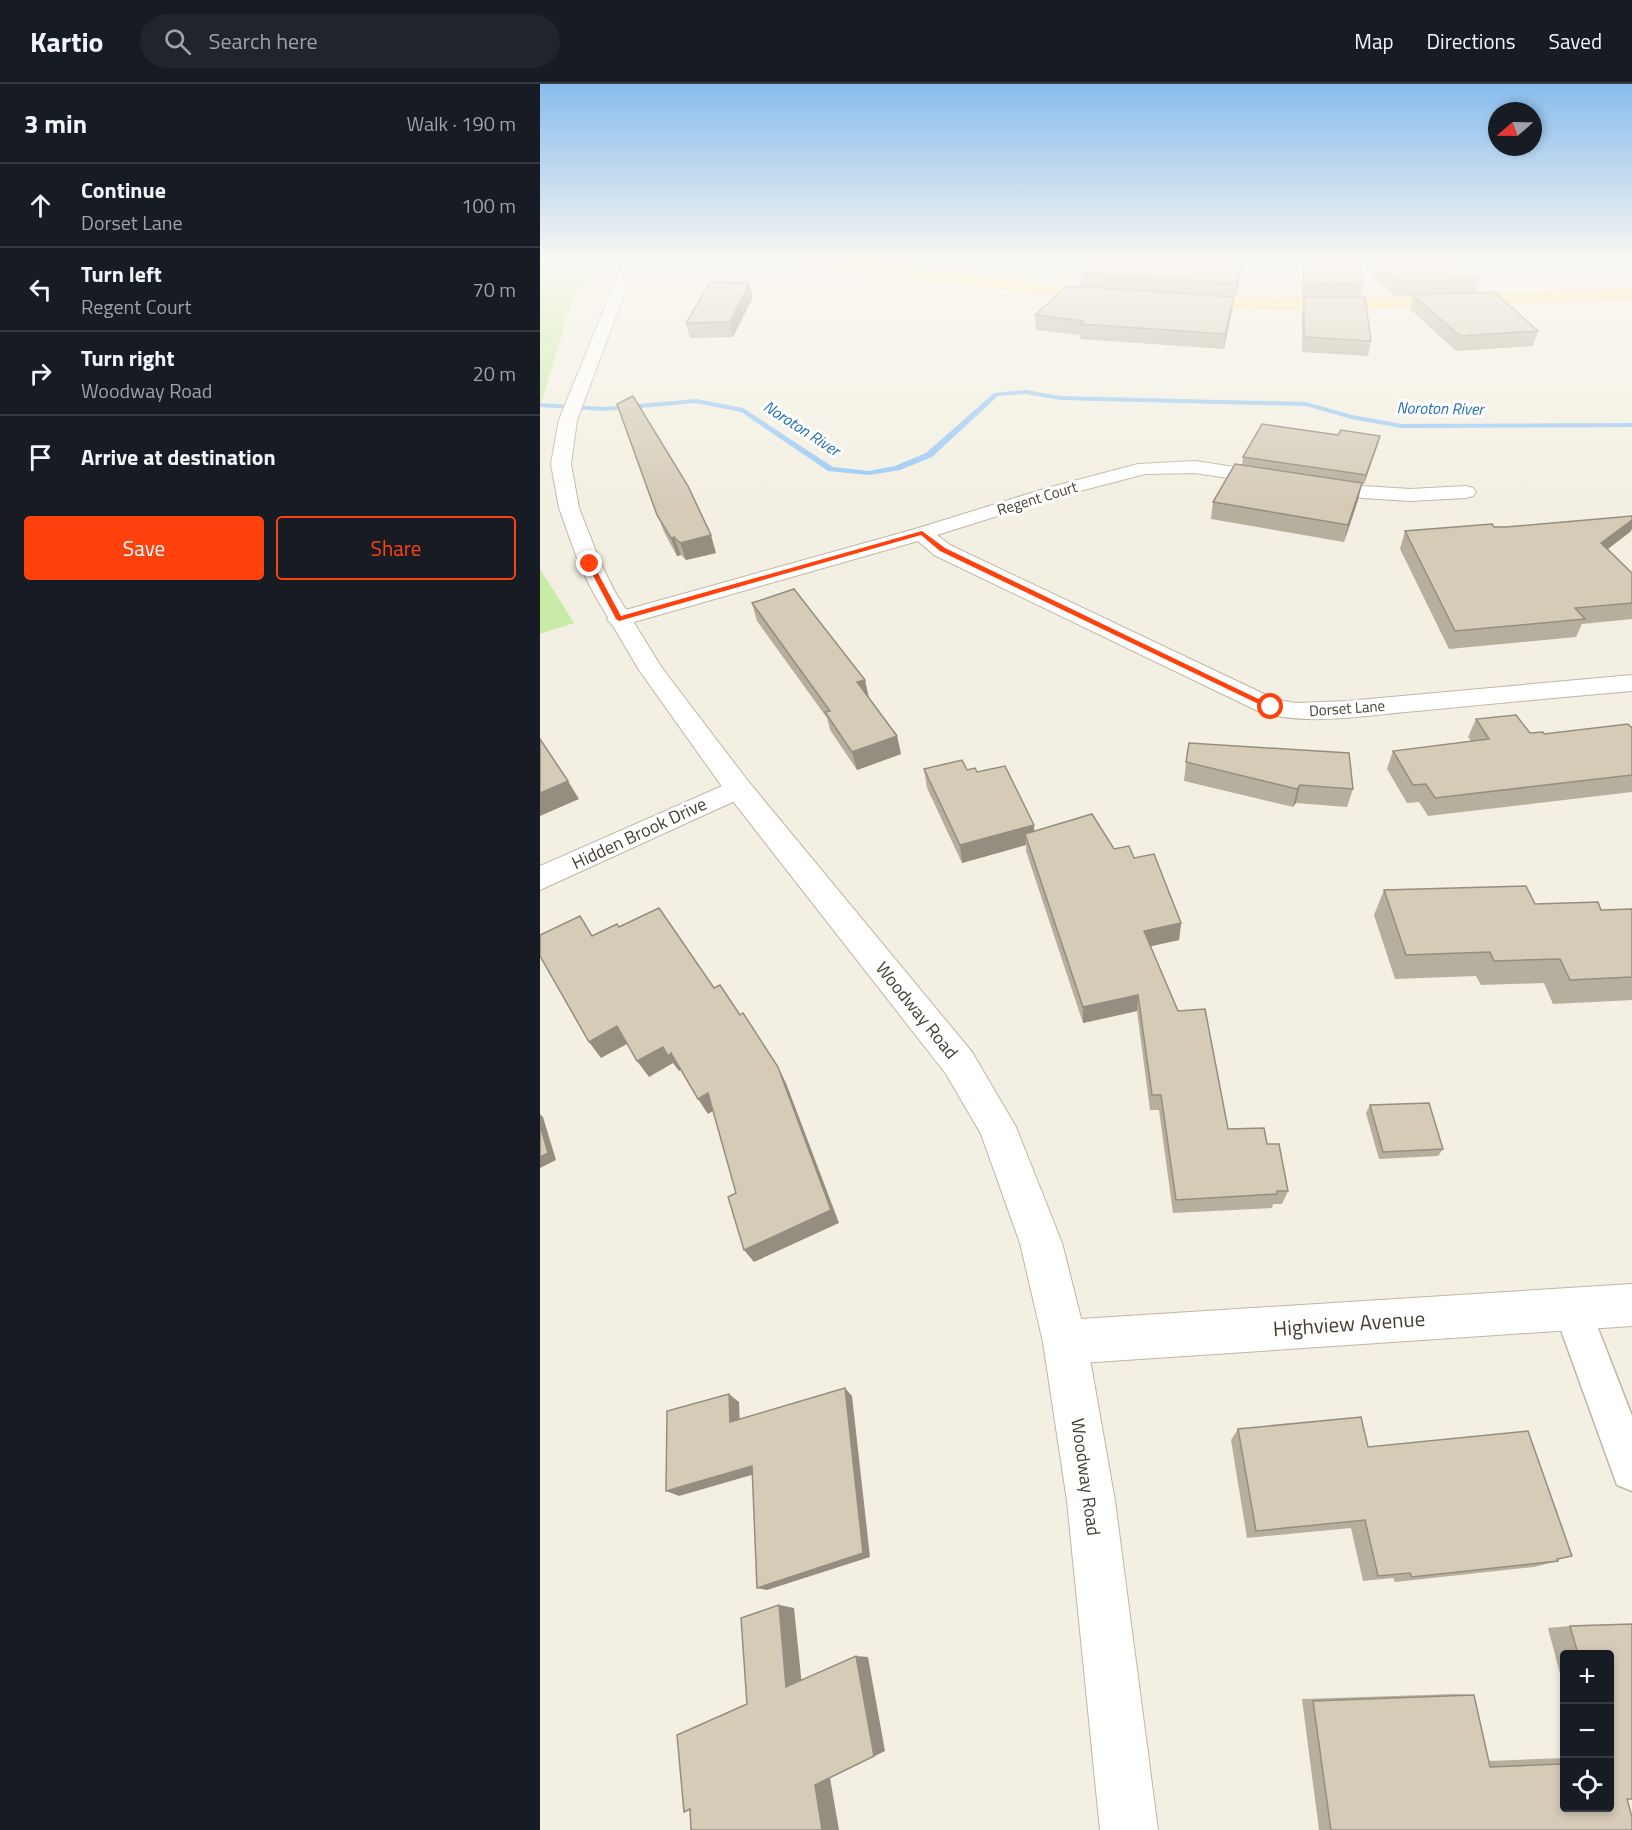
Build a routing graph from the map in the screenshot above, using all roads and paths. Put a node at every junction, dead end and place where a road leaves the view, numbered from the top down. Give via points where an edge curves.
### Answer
1 (601, 341) edge
2 (1466, 492) dead end
3 (922, 533) junction
4 (619, 619) junction
5 (1632, 682) edge
6 (738, 788) junction
7 (540, 879) edge
8 (1632, 1305) edge
9 (1572, 1308) junction
10 (1065, 1342) junction
11 (1632, 1470) edge
12 (1129, 1830) edge

1 - 4 street, Woodway Road via 573,405 561,464 569,508 590,564
2 - 3 street, Regent Court via 1363,492 1167,466 1109,476
3 - 4 street, Regent Court
3 - 5 street, Dorset Lane via 942,550 1271,707 1297,711 1347,709
4 - 6 street, Woodway Road via 663,688
6 - 7 street, Hidden Brook Drive
6 - 10 street, Woodway Road via 919,1012 978,1092 1005,1146 1041,1242
8 - 9 street, Highview Avenue
9 - 10 street, Highview Avenue
9 - 11 lane
10 - 12 street, Woodway Road via 1091,1501

